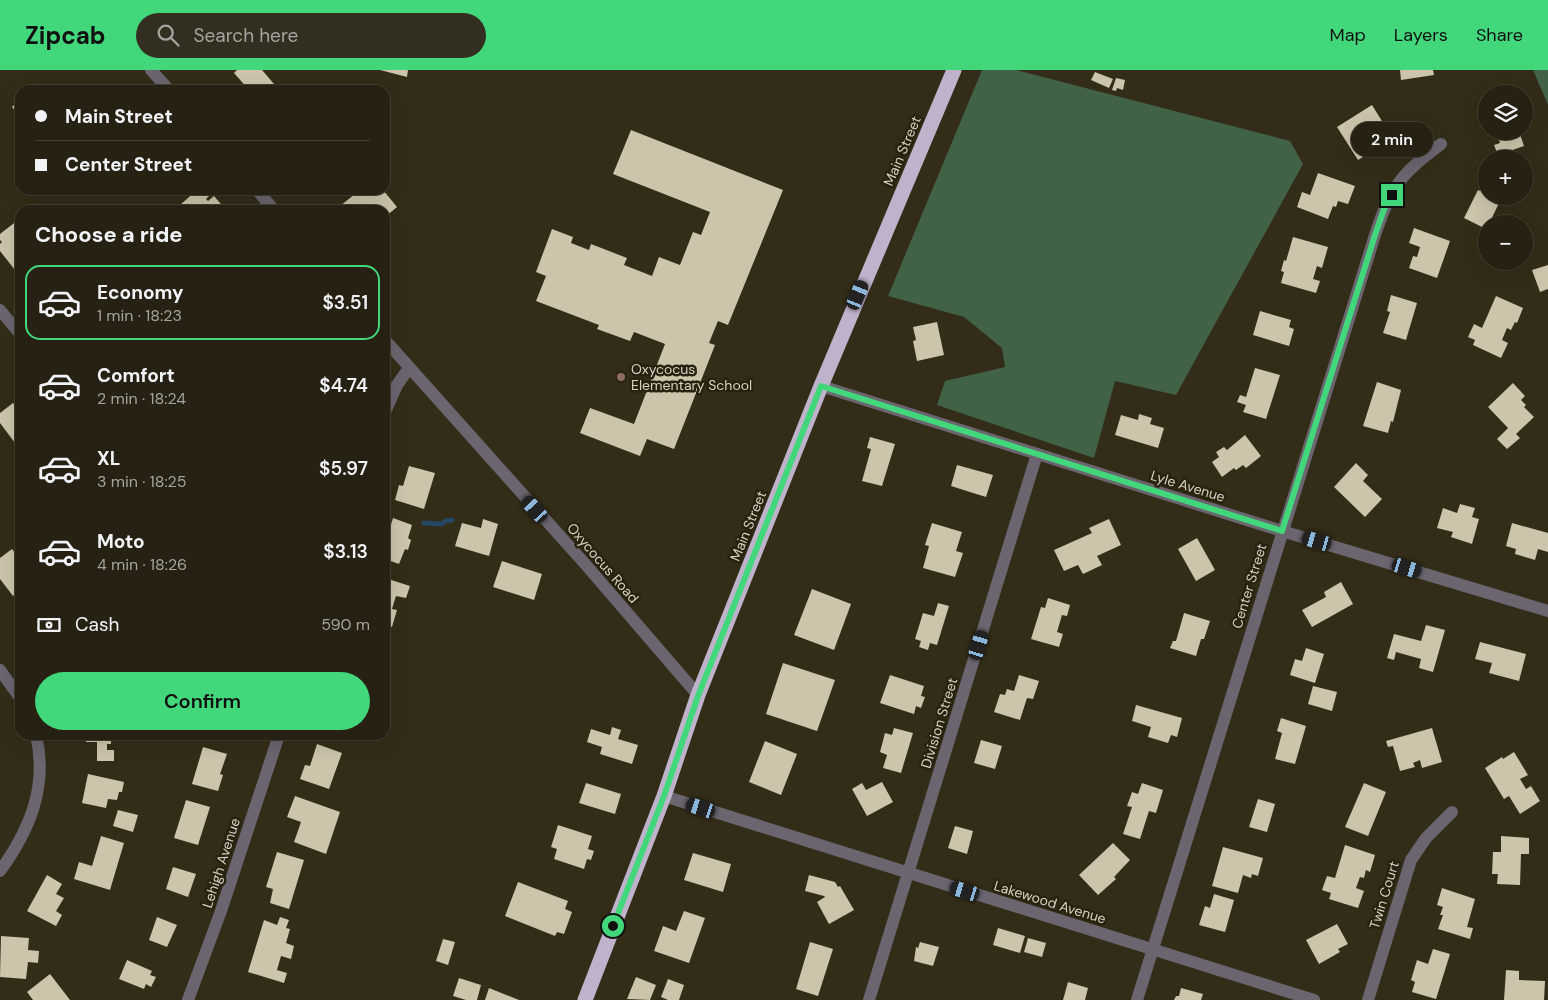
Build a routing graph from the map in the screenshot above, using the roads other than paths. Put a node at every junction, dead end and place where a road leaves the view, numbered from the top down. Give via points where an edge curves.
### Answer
1 (151, 70) edge
2 (954, 70) edge
3 (164, 85) edge
4 (1441, 144) dead end
5 (261, 195) edge
6 (270, 205) edge
7 (0, 310) edge
8 (15, 328) edge
9 (390, 346) edge
10 (409, 368) junction
11 (821, 386) junction
12 (390, 401) edge
13 (1037, 454) junction
14 (1282, 531) junction
15 (1548, 611) edge
16 (0, 670) edge
17 (15, 691) edge
18 (698, 696) junction
19 (36, 740) edge
20 (277, 740) edge
21 (664, 796) junction
22 (1452, 812) dead end
23 (0, 871) edge
24 (909, 874) junction
25 (1152, 950) junction
26 (188, 1000) edge
27 (585, 1000) edge
28 (870, 1000) edge
29 (1137, 1000) edge
30 (1314, 1000) edge
31 (1368, 1000) edge

1 - 3 street
2 - 11 highway, Main Street
4 - 14 street, Center Street via 1400,181 1384,209
5 - 6 street
7 - 8 street
9 - 10 street, Oxycocus Road
10 - 12 street
10 - 18 street, Oxycocus Road via 586,565
11 - 13 street, Lyle Avenue
11 - 18 highway, Main Street
13 - 14 street, Lyle Avenue
13 - 24 street, Division Street
14 - 15 street, Lyle Avenue
14 - 25 street, Center Street
16 - 17 street
18 - 21 highway, Main Street
19 - 23 street via 36,799 31,818
20 - 26 street, Lehigh Avenue
21 - 24 street, Lakewood Avenue
21 - 27 highway, Main Street
22 - 31 street, Twin Court via 1426,838 1411,860
24 - 25 street, Lakewood Avenue
24 - 28 street, Division Street
25 - 29 street, Center Street
25 - 30 street, Lakewood Avenue

